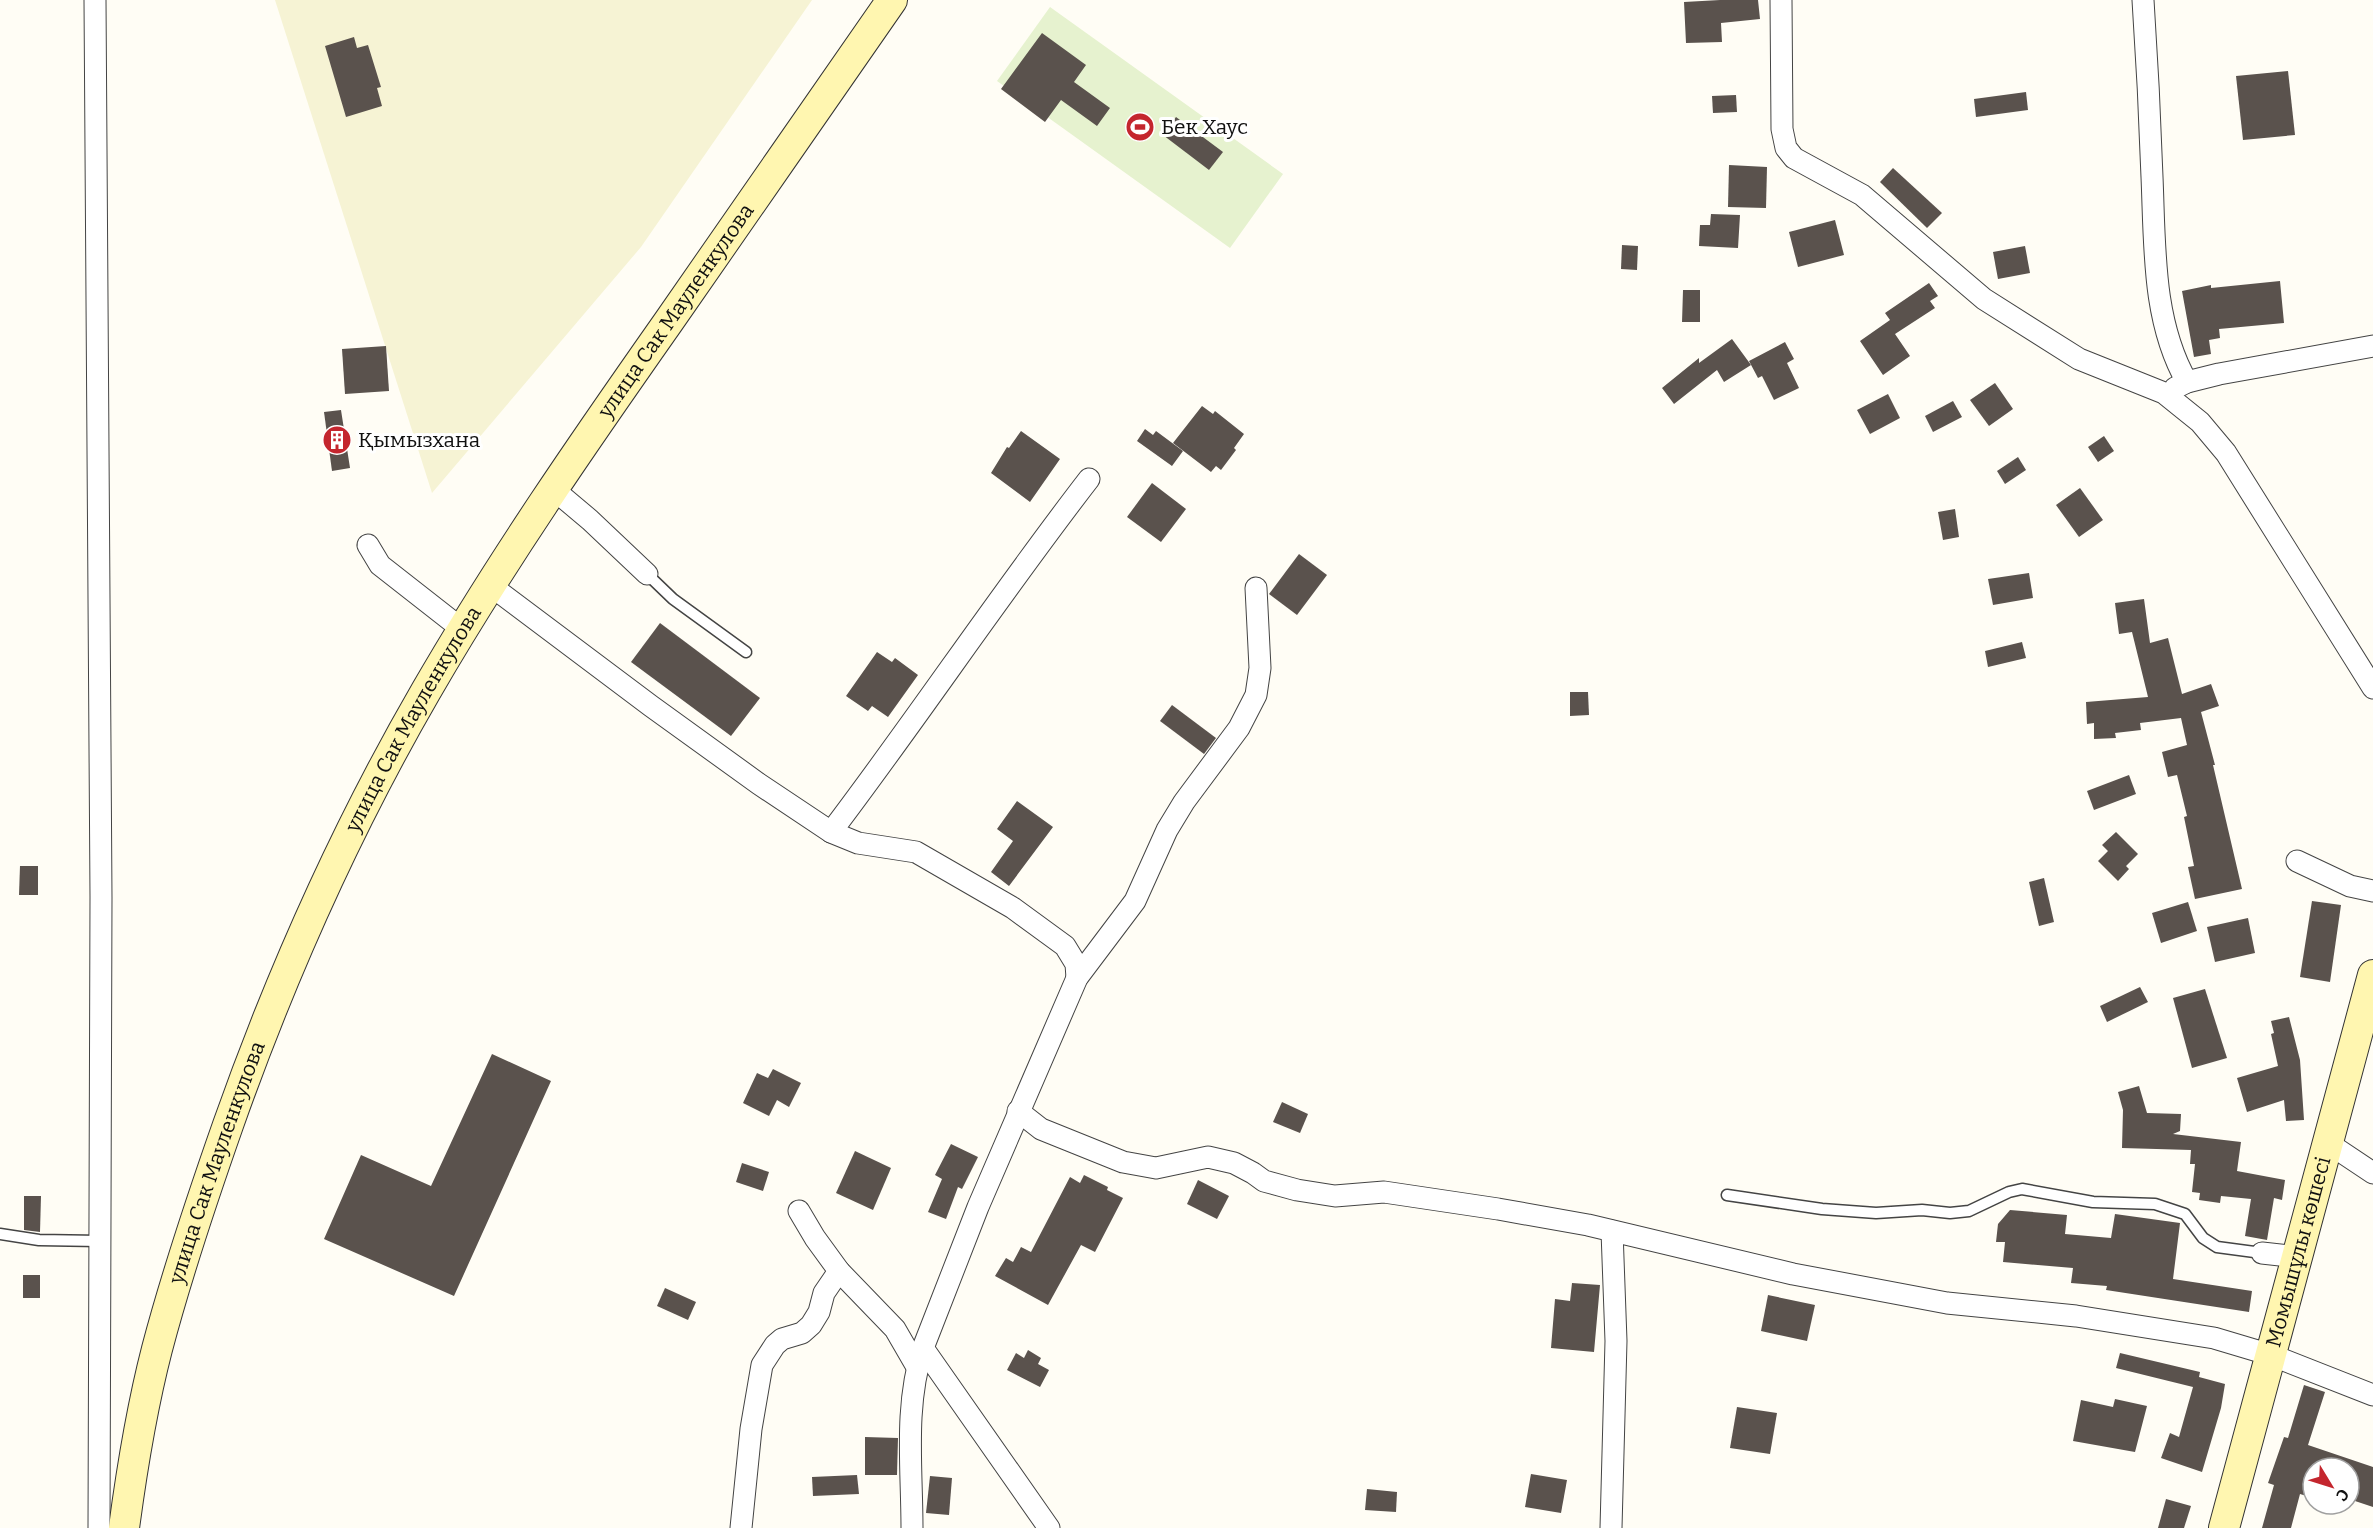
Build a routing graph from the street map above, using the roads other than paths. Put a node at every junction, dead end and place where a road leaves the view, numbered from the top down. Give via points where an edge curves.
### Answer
1 (95, 0) edge
2 (892, 0) edge
3 (1781, 0) edge
4 (2143, 0) edge
5 (2373, 346) edge
6 (2187, 382) junction
7 (2164, 393) junction
8 (1089, 479) dead end
9 (552, 488) junction
10 (368, 545) dead end
11 (647, 574) joint
12 (490, 585) junction
13 (1256, 588) dead end
14 (463, 630) junction
15 (746, 652) dead end
16 (2371, 679) edge
17 (831, 832) junction
18 (2297, 861) dead end
19 (2373, 891) edge
20 (2373, 975) edge
21 (1077, 978) junction
22 (1018, 1111) junction
23 (2328, 1143) junction
24 (2373, 1173) edge
25 (1727, 1195) dead end
26 (799, 1211) dead end
27 (1612, 1231) junction
28 (0, 1234) edge
29 (100, 1241) junction
30 (2262, 1253) joint
31 (2298, 1257) junction
32 (839, 1271) junction
33 (2271, 1355) junction
34 (920, 1357) junction
35 (2373, 1395) edge
36 (99, 1528) edge
37 (124, 1528) edge
38 (741, 1528) edge
39 (912, 1528) edge
40 (1049, 1528) edge
41 (1611, 1528) edge
42 (2224, 1528) edge

1 - 29 street
2 - 9 main road, улица Сак Мауленкулова
3 - 7 street via 1782,129 1786,148 1794,158 1862,195 1984,298 2069,353
4 - 6 street via 2159,293 2172,349
5 - 6 street
6 - 7 street
7 - 16 street via 2200,422 2226,453
8 - 17 street
9 - 11 street
9 - 12 main road, улица Сак Мауленкулова
10 - 14 street via 380,565
11 - 15 lane via 673,599
12 - 14 main road, улица Сак Мауленкулова
12 - 17 street via 660,713
13 - 21 street via 1260,668 1256,695 1239,728 1167,830 1135,902
14 - 37 main road, улица Сак Мауленкулова via 381,772 318,897 255,1047 197,1212 156,1352
17 - 21 street via 858,843 916,852 960,876 1065,946 1076,964
18 - 19 street via 2350,886
20 - 23 main road, Момышұлы көшесі
21 - 22 street
22 - 27 street via 1041,1129 1123,1162 1156,1168 1208,1157 1234,1163 1264,1181 1297,1190 1335,1196 1384,1192
22 - 34 street
23 - 24 street
23 - 31 main road, Момышұлы көшесі
25 - 30 lane via 1822,1209 1950,1213 1969,1211 2022,1189 2093,1202 2155,1204 2185,1214 2204,1238 2217,1247
26 - 32 street
27 - 33 street via 1793,1274 1947,1303 2076,1316 2214,1338
27 - 41 street via 1616,1341
28 - 29 lane via 39,1240
29 - 36 street
30 - 31 street
31 - 33 main road, Момышұлы көшесі
32 - 34 street
32 - 38 street via 824,1293 812,1325 775,1344 762,1365
33 - 35 street
33 - 42 main road, Момышұлы көшесі
34 - 39 street via 911,1404
34 - 40 street

